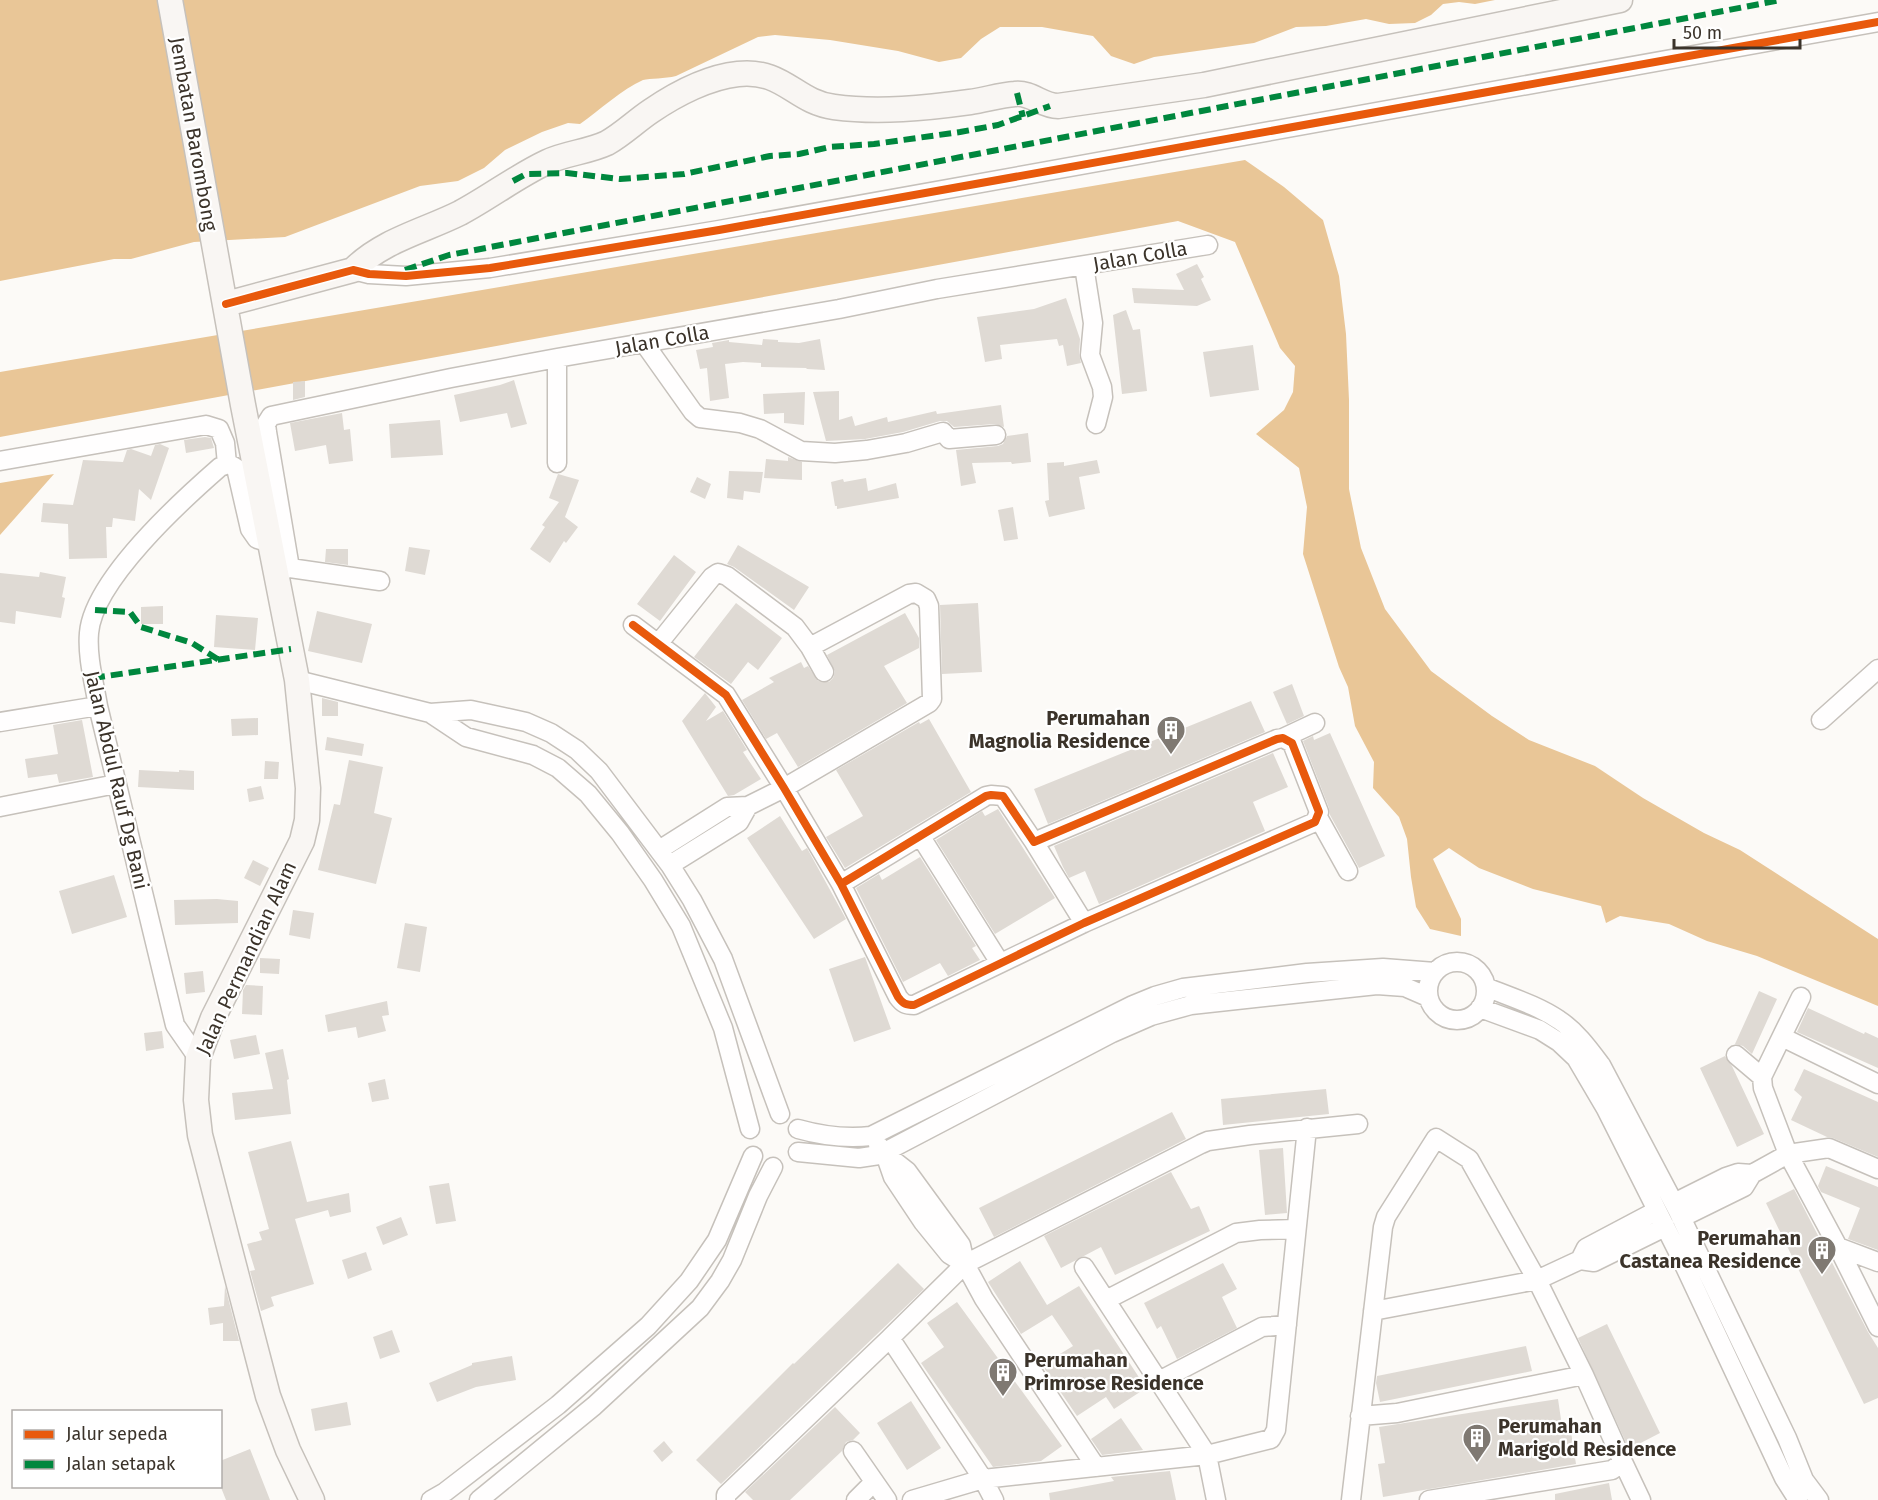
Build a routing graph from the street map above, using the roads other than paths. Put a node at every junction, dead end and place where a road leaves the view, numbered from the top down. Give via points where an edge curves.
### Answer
1 (170, 0) edge
2 (1620, 0) edge
3 (1878, 22) edge
4 (1208, 245) dead end
5 (1084, 266) junction
6 (353, 270) junction
7 (227, 311) junction
8 (644, 343) junction
9 (556, 358) junction
10 (1096, 424) dead end
11 (996, 435) dead end
12 (0, 461) edge
13 (557, 463) dead end
14 (227, 464) junction
15 (270, 543) junction
16 (283, 570) junction
17 (380, 581) dead end
18 (633, 625) dead end
19 (658, 644) junction
20 (810, 647) junction
21 (1878, 669) edge
22 (824, 672) dead end
23 (297, 680) junction
24 (98, 706) junction
25 (430, 713) junction
26 (1821, 720) dead end
27 (0, 722) edge
28 (1315, 723) dead end
29 (1283, 738) junction
30 (116, 784) junction
31 (784, 788) junction
32 (748, 806) junction
33 (0, 807) edge
34 (1318, 817) junction
35 (921, 837) junction
36 (1034, 842) junction
37 (658, 850) junction
38 (670, 865) junction
39 (1348, 871) dead end
40 (841, 884) junction
41 (1084, 923) junction
42 (1000, 963) junction
43 (1435, 972) junction
44 (1486, 987) junction
45 (1801, 996) dead end
46 (1428, 997) junction
47 (738, 999) junction
48 (716, 1008) junction
49 (1480, 1008) junction
50 (1782, 1037) junction
51 (1736, 1055) dead end
52 (198, 1058) junction
53 (1762, 1077) junction
54 (1878, 1084) edge
55 (780, 1114) junction
56 (1358, 1124) dead end
57 (1307, 1128) junction
58 (798, 1129) junction
59 (750, 1130) junction
60 (871, 1136) junction
61 (798, 1152) junction
62 (884, 1153) junction
63 (1788, 1154) junction
64 (753, 1156) junction
65 (773, 1167) junction
66 (1878, 1169) edge
67 (1677, 1211) junction
68 (1661, 1219) junction
69 (1296, 1229) junction
70 (1838, 1247) junction
71 (1878, 1262) edge
72 (966, 1264) junction
73 (1084, 1267) dead end
74 (1537, 1280) junction
75 (1106, 1300) junction
76 (1373, 1311) junction
77 (1287, 1324) junction
78 (1878, 1327) edge
79 (890, 1338) junction
80 (1584, 1375) junction
81 (1159, 1381) junction
82 (1360, 1416) junction
83 (853, 1451) dead end
84 (1207, 1455) junction
85 (1623, 1462) junction
86 (1096, 1467) junction
87 (983, 1479) junction
88 (874, 1482) junction
89 (312, 1500) edge
90 (431, 1500) edge
91 (479, 1500) edge
92 (726, 1500) edge
93 (856, 1500) edge
94 (886, 1500) edge
95 (912, 1500) edge
96 (994, 1500) edge
97 (1216, 1500) edge
98 (1351, 1500) edge
99 (1429, 1500) edge
100 (1641, 1500) edge
101 (1798, 1500) edge
102 (1819, 1500) edge

1 - 7 main road, Jembatan Barombong
2 - 6 main road via 1204,85 1058,106 1017,93 909,109 833,107 810,100 771,76 720,76 652,110 609,142 547,162 458,214 385,245
3 - 6 street via 490,268 406,276
4 - 5 street, Jalan Colla
5 - 8 street, Jalan Colla
5 - 10 street via 1093,323 1090,355 1103,397
6 - 7 main road
7 - 15 main road, Jalan Permandian Alam
8 - 9 street, Jalan Colla
8 - 11 street via 700,418 760,429 801,451 835,453 890,447 943,432 949,439
9 - 13 street
9 - 16 street, Jalan Colla via 268,418
12 - 14 street via 206,425 219,429
14 - 15 street via 236,468 253,534
14 - 24 street, Jalan Abdul Rauf Dg Bani via 172,511 104,591 93,612 89,633
15 - 16 main road, Jalan Permandian Alam
16 - 17 street
16 - 23 main road, Jalan Permandian Alam
18 - 19 street
19 - 20 street via 718,573 795,627
19 - 31 street via 726,695
20 - 22 street
20 - 31 street via 916,593 929,606 932,699
21 - 26 street
23 - 25 street
23 - 52 main road, Jalan Permandian Alam via 306,760 307,820 302,841 218,1007
24 - 27 street
24 - 30 street, Jalan Abdul Rauf Dg Bani
25 - 37 street via 471,710 526,722 551,733 599,771
25 - 48 street via 466,736 533,754 558,768 588,794 640,861 681,926
28 - 29 street
29 - 34 street via 1292,743 1318,807
29 - 36 street
30 - 33 street
30 - 52 street, Jalan Abdul Rauf Dg Bani via 175,1025
31 - 32 street
31 - 40 street
32 - 37 street via 727,807
32 - 38 street via 739,822
34 - 39 street
34 - 41 street
35 - 36 street via 991,795 1003,796
35 - 40 street
35 - 42 street
36 - 41 street
37 - 38 street
38 - 47 street via 723,959
40 - 42 street via 903,1003 914,1005
41 - 42 street
43 - 44 street via 1450,963 1466,964 1479,973
43 - 46 street
43 - 60 street via 1383,968 1307,973 1183,988 1155,996
44 - 49 street
44 - 67 street via 1560,1021 1587,1046
45 - 50 street
46 - 49 street via 1436,1011 1449,1019 1466,1019
46 - 62 street via 1405,987 1377,985 1176,1008 1112,1033
47 - 48 street
47 - 55 street
48 - 59 street
49 - 68 street via 1540,1030 1576,1058
50 - 53 street
50 - 54 street
51 - 53 street
52 - 89 main road, Jalan Permandian Alam via 196,1100 200,1135 268,1396
53 - 63 street
55 - 58 street
55 - 59 street via 765,1115
56 - 57 street
57 - 69 street
57 - 72 street via 1208,1141
58 - 60 street via 821,1136
58 - 61 street
59 - 64 street via 748,1143
60 - 62 street
61 - 62 street via 859,1158
61 - 65 street via 788,1163
62 - 72 street via 907,1171 961,1245
63 - 66 street via 1829,1148
63 - 67 street via 1752,1174 1738,1173 1726,1178
63 - 70 street
64 - 65 street
64 - 90 street via 717,1240 689,1281 648,1326 558,1405
65 - 91 street via 732,1260 700,1308 594,1406
67 - 102 street via 1804,1480
68 - 74 street via 1594,1262 1580,1260
68 - 101 street
69 - 75 street via 1236,1233
69 - 77 street
70 - 71 street
70 - 78 street
72 - 79 street
72 - 86 street via 984,1299
73 - 75 street
74 - 76 street
74 - 76 street via 1469,1159 1436,1138 1386,1217
74 - 80 street
75 - 81 street
76 - 82 street
77 - 81 street via 1262,1327
77 - 84 street via 1274,1436
79 - 87 street
79 - 92 street via 726,1495
80 - 82 street via 1397,1413
80 - 85 street
81 - 84 street
82 - 98 street
83 - 88 street
84 - 86 street
84 - 97 street
85 - 99 street via 1612,1470
85 - 100 street
86 - 87 street
87 - 95 street
87 - 96 street
88 - 93 street
88 - 94 street

